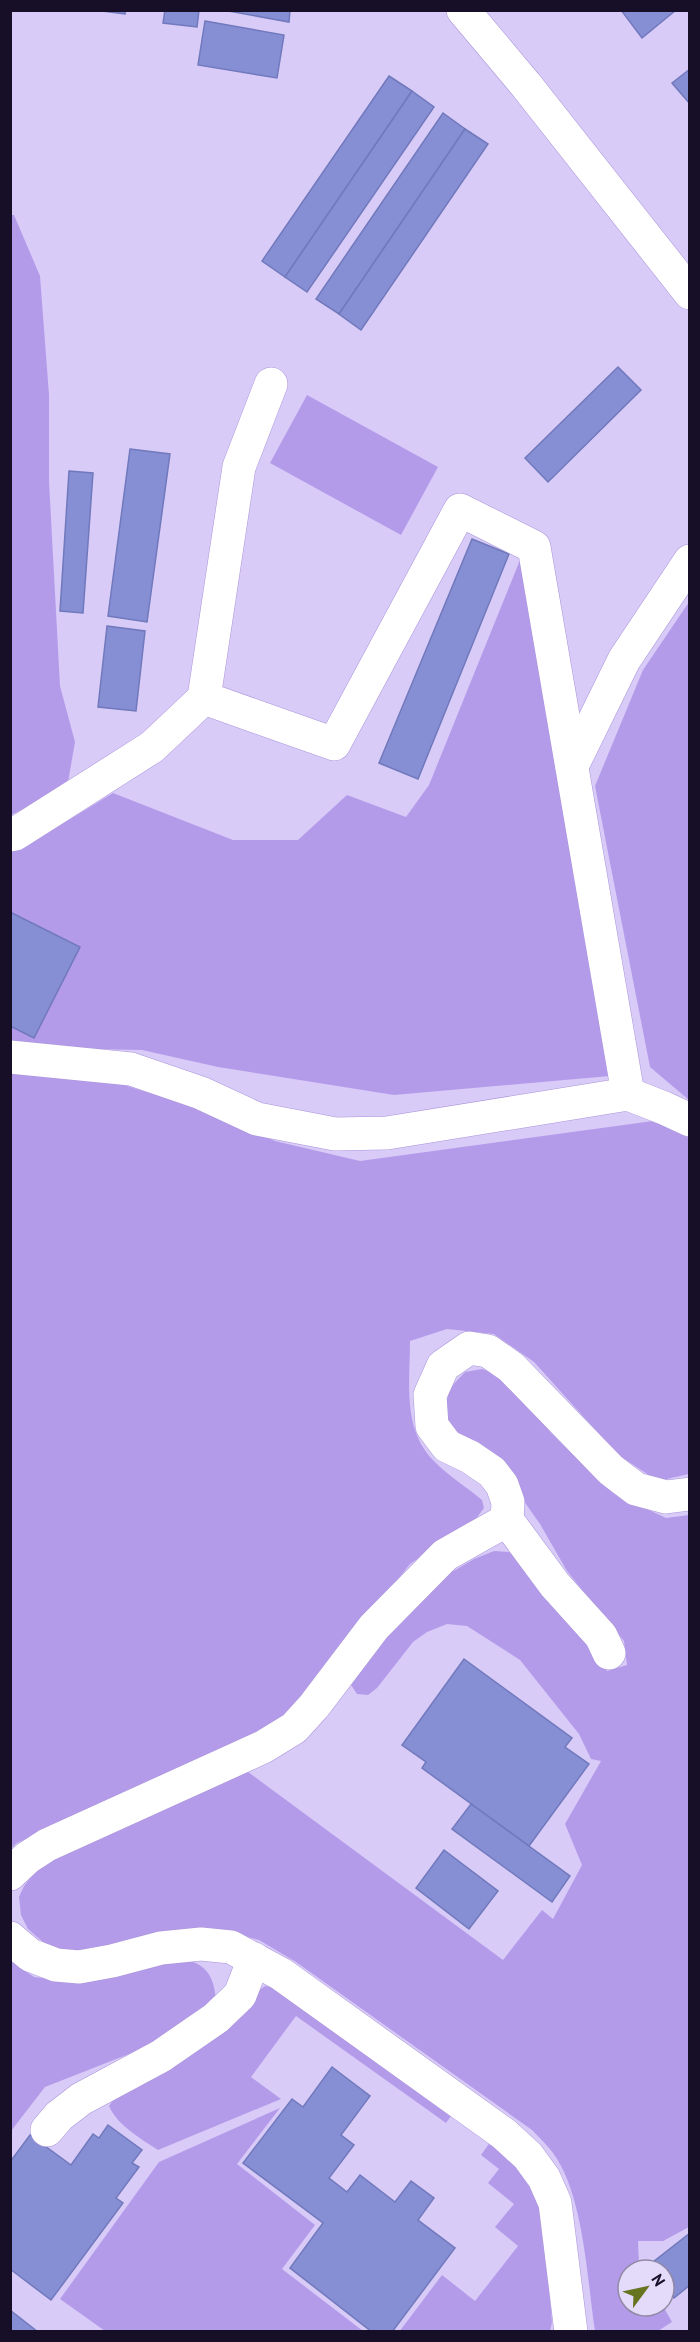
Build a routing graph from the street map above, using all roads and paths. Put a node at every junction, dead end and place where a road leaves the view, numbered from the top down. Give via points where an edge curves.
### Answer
1 (463, 10) edge
2 (690, 293) edge
3 (271, 384) dead end
4 (690, 561) edge
5 (204, 698) junction
6 (572, 766) junction
7 (10, 835) edge
8 (10, 1057) edge
9 (628, 1094) junction
10 (690, 1120) edge
11 (690, 1494) edge
12 (507, 1520) junction
13 (609, 1653) dead end
14 (10, 1874) edge
15 (10, 1938) edge
16 (254, 1959) junction
17 (47, 2130) dead end
18 (571, 2331) edge

1 - 2 lane
3 - 5 lane via 239,467
4 - 6 lane via 624,660
5 - 6 lane via 334,744 459,510 534,547
5 - 7 lane via 152,747
6 - 9 lane
8 - 9 lane via 131,1069 201,1093 257,1119 335,1134 387,1132
9 - 10 lane
11 - 12 lane via 666,1497 636,1489 611,1470 511,1367 488,1351 469,1348 443,1366 430,1395 432,1426 447,1446 492,1472 508,1502
12 - 13 lane via 555,1585 601,1636
12 - 14 lane via 445,1556 374,1627 294,1728 263,1747 47,1845
15 - 16 lane via 30,1955 56,1965 79,1967 161,1948 201,1944 231,1947
16 - 17 lane via 240,1995 216,2018 161,2056 81,2099
16 - 18 lane via 281,1974 504,2134 528,2156 555,2203

